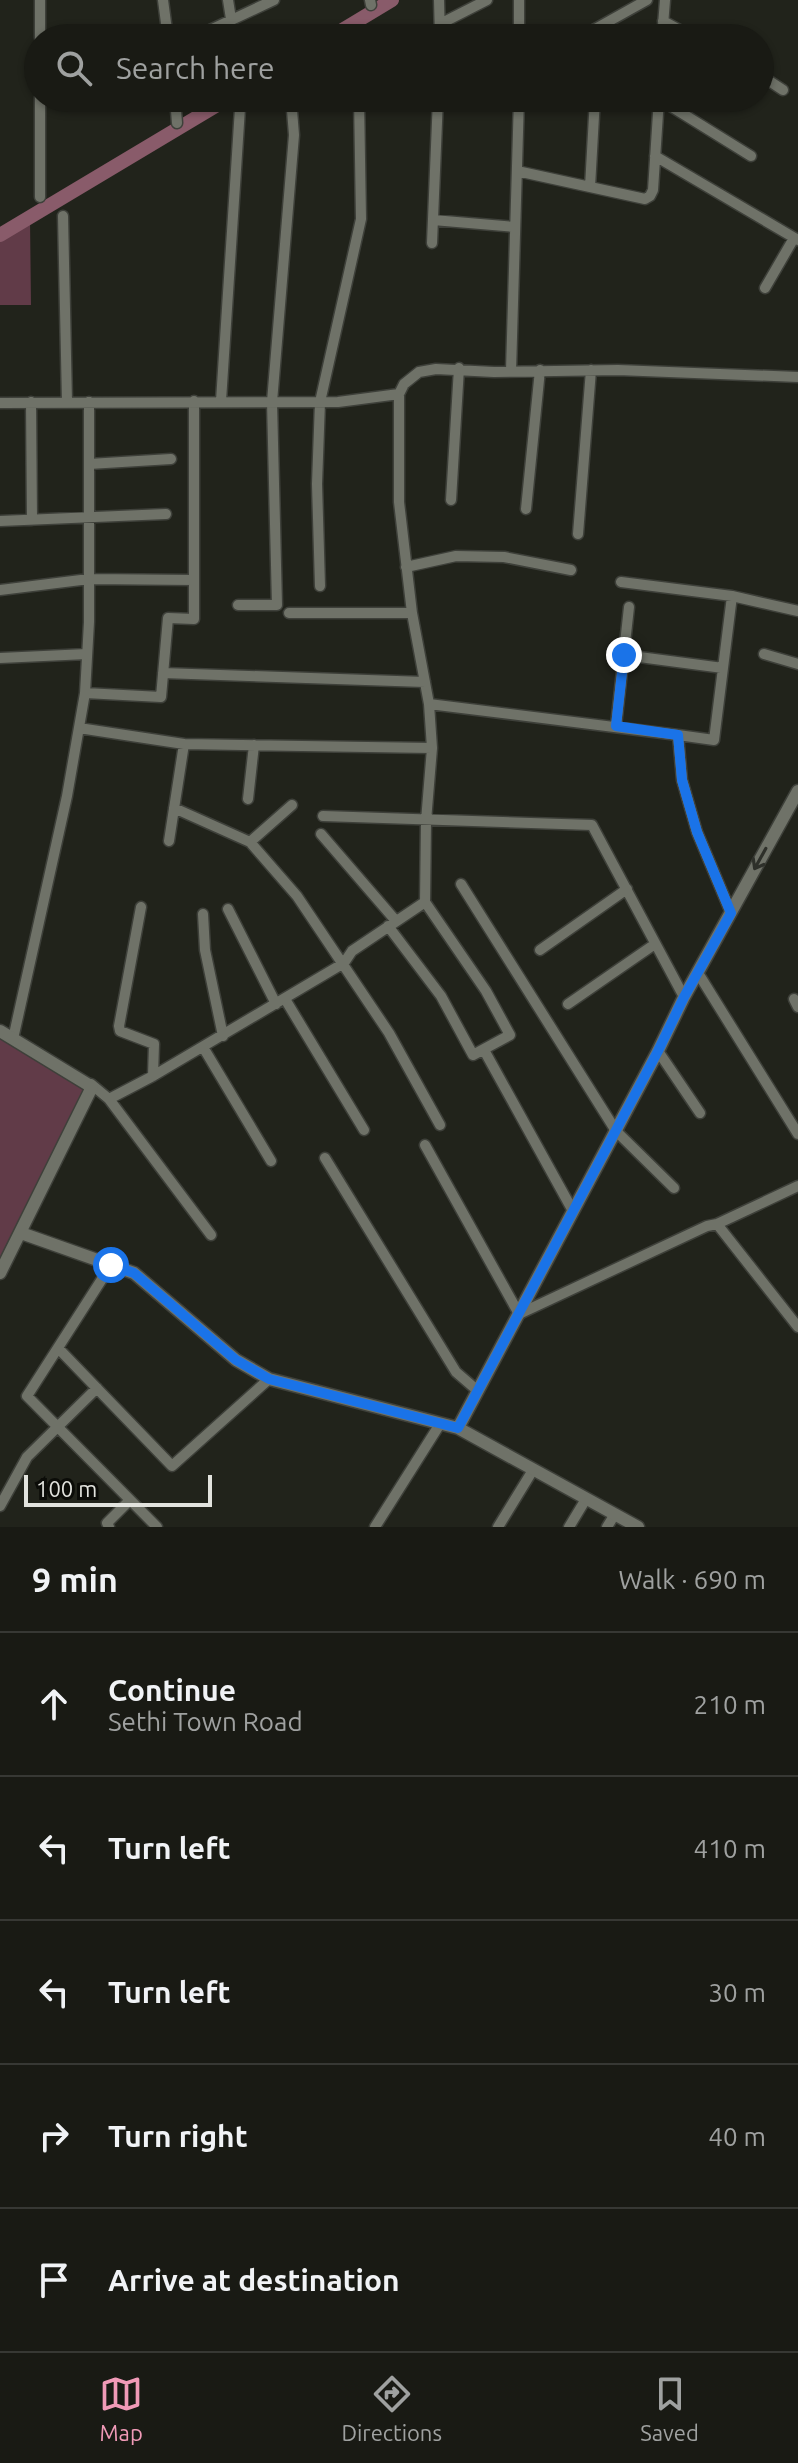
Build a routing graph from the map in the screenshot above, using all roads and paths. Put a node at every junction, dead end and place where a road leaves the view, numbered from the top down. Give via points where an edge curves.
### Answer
1 (40, 0) edge
2 (163, 0) edge
3 (228, 0) edge
4 (274, 0) edge
5 (439, 0) edge
6 (487, 0) edge
7 (519, 0) edge
8 (647, 0) edge
9 (665, 0) edge
10 (231, 20) junction
11 (663, 21) junction
12 (40, 24) edge
13 (166, 24) edge
14 (223, 24) edge
15 (232, 24) edge
16 (440, 24) joint
17 (519, 24) edge
18 (611, 24) edge
19 (663, 24) edge
20 (668, 24) edge
21 (774, 84) edge
22 (783, 90) dead end
23 (40, 112) edge
24 (176, 112) edge
25 (240, 112) edge
26 (292, 112) edge
27 (359, 112) edge
28 (437, 112) edge
29 (519, 112) edge
30 (594, 112) edge
31 (658, 112) edge
32 (681, 112) edge
33 (177, 123) dead end
34 (655, 156) junction
35 (751, 156) dead end
36 (517, 171) junction
37 (590, 187) junction
38 (40, 197) dead end
39 (63, 216) dead end
40 (433, 220) junction
41 (515, 227) junction
42 (796, 239) edge
43 (432, 243) dead end
44 (765, 288) dead end
45 (459, 368) junction
46 (540, 370) junction
47 (591, 370) junction
48 (511, 371) junction
49 (798, 377) edge
50 (399, 394) junction
51 (194, 401) junction
52 (221, 401) junction
53 (31, 402) junction
54 (67, 402) junction
55 (89, 402) junction
56 (272, 402) junction
57 (320, 402) junction
58 (0, 403) edge
59 (171, 459) dead end
60 (89, 464) junction
61 (451, 500) dead end
62 (526, 509) dead end
63 (166, 514) dead end
64 (89, 517) junction
65 (32, 520) junction
66 (0, 521) edge
67 (578, 534) dead end
68 (406, 567) junction
69 (571, 570) dead end
70 (89, 579) junction
71 (194, 580) junction
72 (621, 582) dead end
73 (320, 586) dead end
74 (0, 590) edge
75 (732, 596) junction
76 (238, 605) dead end
77 (629, 607) dead end
78 (798, 611) edge
79 (289, 613) dead end
80 (412, 613) junction
81 (87, 654) junction
82 (764, 654) dead end
83 (624, 655) junction
84 (0, 658) edge
85 (798, 664) edge
86 (723, 668) junction
87 (163, 673) junction
88 (425, 682) junction
89 (85, 693) junction
90 (429, 704) junction
91 (616, 726) junction
92 (79, 728) junction
93 (678, 735) junction
94 (184, 744) junction
95 (254, 745) junction
96 (432, 748) junction
97 (797, 794) edge
98 (248, 799) dead end
99 (292, 805) dead end
100 (174, 808) junction
101 (323, 816) dead end
102 (426, 821) junction
103 (321, 834) dead end
104 (169, 841) dead end
105 (250, 842) junction
106 (461, 884) dead end
107 (627, 889) junction
108 (425, 902) junction
109 (141, 907) dead end
110 (228, 909) dead end
111 (731, 913) junction
112 (203, 914) dead end
113 (392, 924) junction
114 (655, 944) junction
115 (540, 950) dead end
116 (344, 963) junction
117 (698, 973) junction
118 (684, 997) junction
119 (281, 1001) junction
120 (568, 1004) dead end
121 (0, 1031) edge
122 (223, 1036) junction
123 (13, 1039) junction
124 (203, 1047) junction
125 (484, 1050) junction
126 (658, 1051) junction
127 (153, 1076) junction
128 (91, 1084) junction
129 (109, 1099) junction
130 (700, 1113) dead end
131 (440, 1125) dead end
132 (364, 1130) dead end
133 (616, 1131) junction
134 (798, 1134) edge
135 (425, 1145) dead end
136 (325, 1158) dead end
137 (271, 1161) dead end
138 (798, 1186) edge
139 (674, 1188) dead end
140 (573, 1211) junction
141 (717, 1224) junction
142 (21, 1233) junction
143 (211, 1235) dead end
144 (111, 1265) junction
145 (0, 1273) edge
146 (519, 1314) junction
147 (798, 1327) edge
148 (58, 1348) junction
149 (269, 1379) junction
150 (97, 1388) junction
151 (478, 1391) junction
152 (440, 1424) junction
153 (56, 1426) junction
154 (458, 1428) junction
155 (533, 1470) junction
156 (586, 1499) junction
157 (130, 1500) junction
158 (0, 1506) edge
159 (615, 1514) junction
160 (109, 1527) edge
161 (157, 1527) edge
162 (375, 1527) edge
163 (498, 1527) edge
164 (569, 1527) edge
165 (607, 1527) edge
166 (638, 1527) edge

1 - 12 street
2 - 13 street
3 - 10 street
4 - 10 street
5 - 16 street
6 - 16 street
7 - 17 street
8 - 18 street
9 - 11 street
10 - 14 street
10 - 15 street
11 - 19 street
11 - 20 street
21 - 22 street
23 - 38 street
24 - 33 street
25 - 52 street
26 - 56 street
27 - 57 street via 361,219
28 - 40 street
29 - 36 street
30 - 37 street
31 - 34 street
32 - 35 street
34 - 37 street via 653,190 645,199
34 - 42 street
36 - 37 street
36 - 41 street
39 - 54 street
40 - 41 street
40 - 43 street
41 - 48 street
42 - 44 street
45 - 48 street
45 - 50 street via 419,372
45 - 61 street
46 - 47 street
46 - 48 street
46 - 62 street
47 - 49 street
47 - 67 street
50 - 57 street
50 - 68 street via 399,502
51 - 52 street
51 - 55 street
51 - 71 street
52 - 56 street
53 - 54 street
53 - 58 street
53 - 65 street
54 - 55 street
55 - 60 street
56 - 57 street
56 - 76 street via 277,605
57 - 73 street
59 - 60 street
60 - 64 street
63 - 64 street
64 - 65 street
64 - 70 street
65 - 66 street
68 - 69 street via 456,556 488,556
68 - 80 street
70 - 71 street
70 - 74 street
70 - 81 street
71 - 87 street via 194,619 168,618
72 - 75 street
75 - 78 street
75 - 86 street
77 - 83 street
79 - 80 street
80 - 88 street
81 - 84 street
81 - 89 street
82 - 85 street
83 - 86 street
83 - 91 street
86 - 93 street via 714,740
87 - 88 street
87 - 89 street via 161,697
88 - 90 street
89 - 92 street
90 - 91 street
90 - 96 street
91 - 93 street
92 - 94 street
92 - 123 street
93 - 111 street via 682,780 697,832
94 - 95 street
94 - 100 street
95 - 96 street
95 - 98 street
96 - 102 street
97 -> 111 street
99 - 105 street
100 - 104 street
100 - 105 street
101 - 102 street
102 - 107 street via 592,825
102 - 108 street
103 - 113 street
105 - 116 street
106 - 133 street
107 - 114 street
107 - 115 street
108 - 113 street
108 - 125 street via 510,1035
109 - 127 street via 119,1026 154,1044
110 - 119 street
111 - 117 street
112 - 122 street
113 - 116 street via 352,951
113 - 125 street via 473,1055
114 - 118 street
114 - 120 street
116 - 119 street
116 - 131 street
117 - 118 street
117 - 134 street
118 - 126 street
119 - 122 street
119 - 132 street
121 - 123 street
122 - 124 street
123 - 128 street
124 - 127 street
124 - 137 street
125 - 140 street
126 - 130 street
126 - 133 street
127 - 129 street
128 - 129 street
128 - 142 street
129 - 143 street
133 - 139 street
133 - 140 street
135 - 146 street
136 - 151 street via 456,1372
138 - 141 street
140 - 146 street
141 - 146 street
141 - 147 street
142 - 144 street
142 - 145 street
144 - 148 street
144 - 149 street via 134,1273 236,1360
146 - 151 street
148 - 150 street
148 - 153 street via 27,1396
149 - 150 street via 172,1466
149 - 152 street
150 - 153 street
151 - 154 street
152 - 154 street
152 - 162 street
153 - 157 street
153 - 158 street via 27,1457
154 - 155 street
155 - 156 street
155 - 163 street
156 - 159 street
156 - 164 street
157 - 160 street via 107,1523
157 - 161 street
159 - 165 street
159 - 166 street

